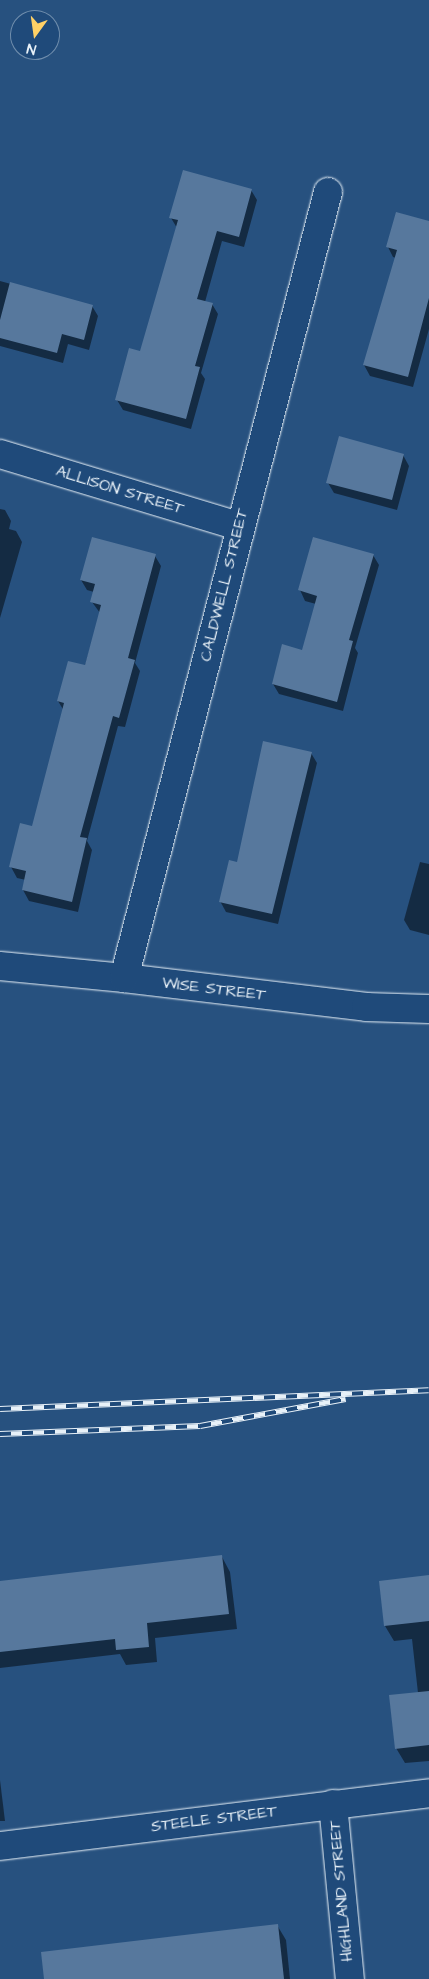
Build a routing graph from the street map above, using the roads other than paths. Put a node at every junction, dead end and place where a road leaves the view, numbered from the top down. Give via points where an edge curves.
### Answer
1 (328, 192) dead end
2 (0, 454) edge
3 (239, 526) junction
4 (0, 966) edge
5 (124, 978) junction
6 (429, 1009) edge
7 (429, 1793) edge
8 (333, 1804) junction
9 (0, 1846) edge
10 (350, 1979) edge

1 - 3 street, CALDWELL STREET
2 - 3 street, ALLISON STREET
3 - 5 street, CALDWELL STREET
4 - 5 street, WISE STREET
5 - 6 street, WISE STREET via 366,1007
7 - 8 street, STEELE STREET
8 - 9 street, STEELE STREET
8 - 10 street, HIGHLAND STREET

